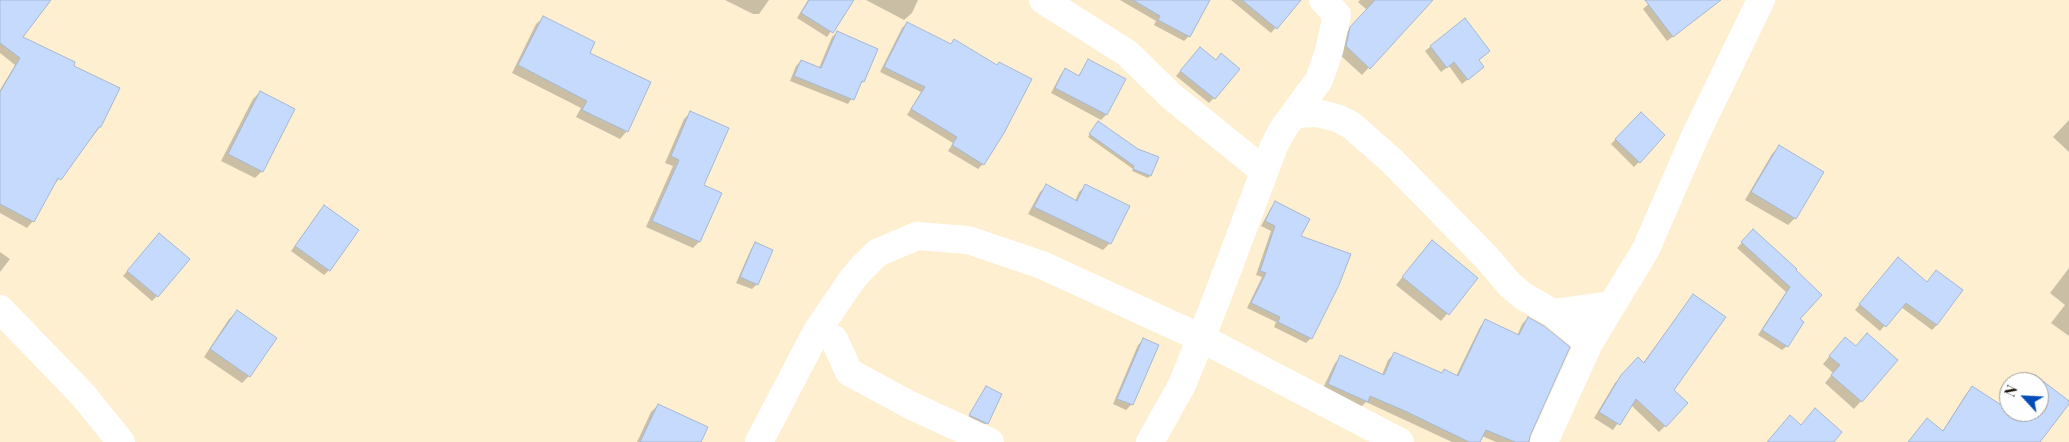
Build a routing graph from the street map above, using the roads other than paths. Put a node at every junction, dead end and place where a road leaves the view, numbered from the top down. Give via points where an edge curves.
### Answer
1 (1043, 0) edge
2 (1761, 0) edge
3 (1335, 5) edge
4 (1319, 80) junction
5 (1295, 114) junction
6 (1337, 118) junction
7 (1264, 171) junction
8 (1611, 305) junction
9 (0, 309) edge
10 (1553, 314) junction
11 (1201, 338) junction
12 (834, 339) dead end
13 (1589, 343) junction
14 (121, 442) edge
15 (759, 442) edge
16 (990, 442) edge
17 (1150, 442) edge
18 (1400, 442) edge
19 (1545, 442) edge

1 - 7 street via 1127,53 1171,96
2 - 8 street via 1696,134 1646,249
3 - 4 street via 1329,51
4 - 5 street
4 - 6 street
5 - 6 street via 1317,113
5 - 7 street via 1283,129
6 - 10 street via 1392,161 1510,285
7 - 11 street
8 - 10 street
8 - 13 street
9 - 14 street via 83,395
10 - 13 street
11 - 15 street via 1042,264 968,240 917,236 877,254 851,281 817,331
11 - 17 street via 1182,385
11 - 18 street
12 - 16 street via 849,372
13 - 19 street

